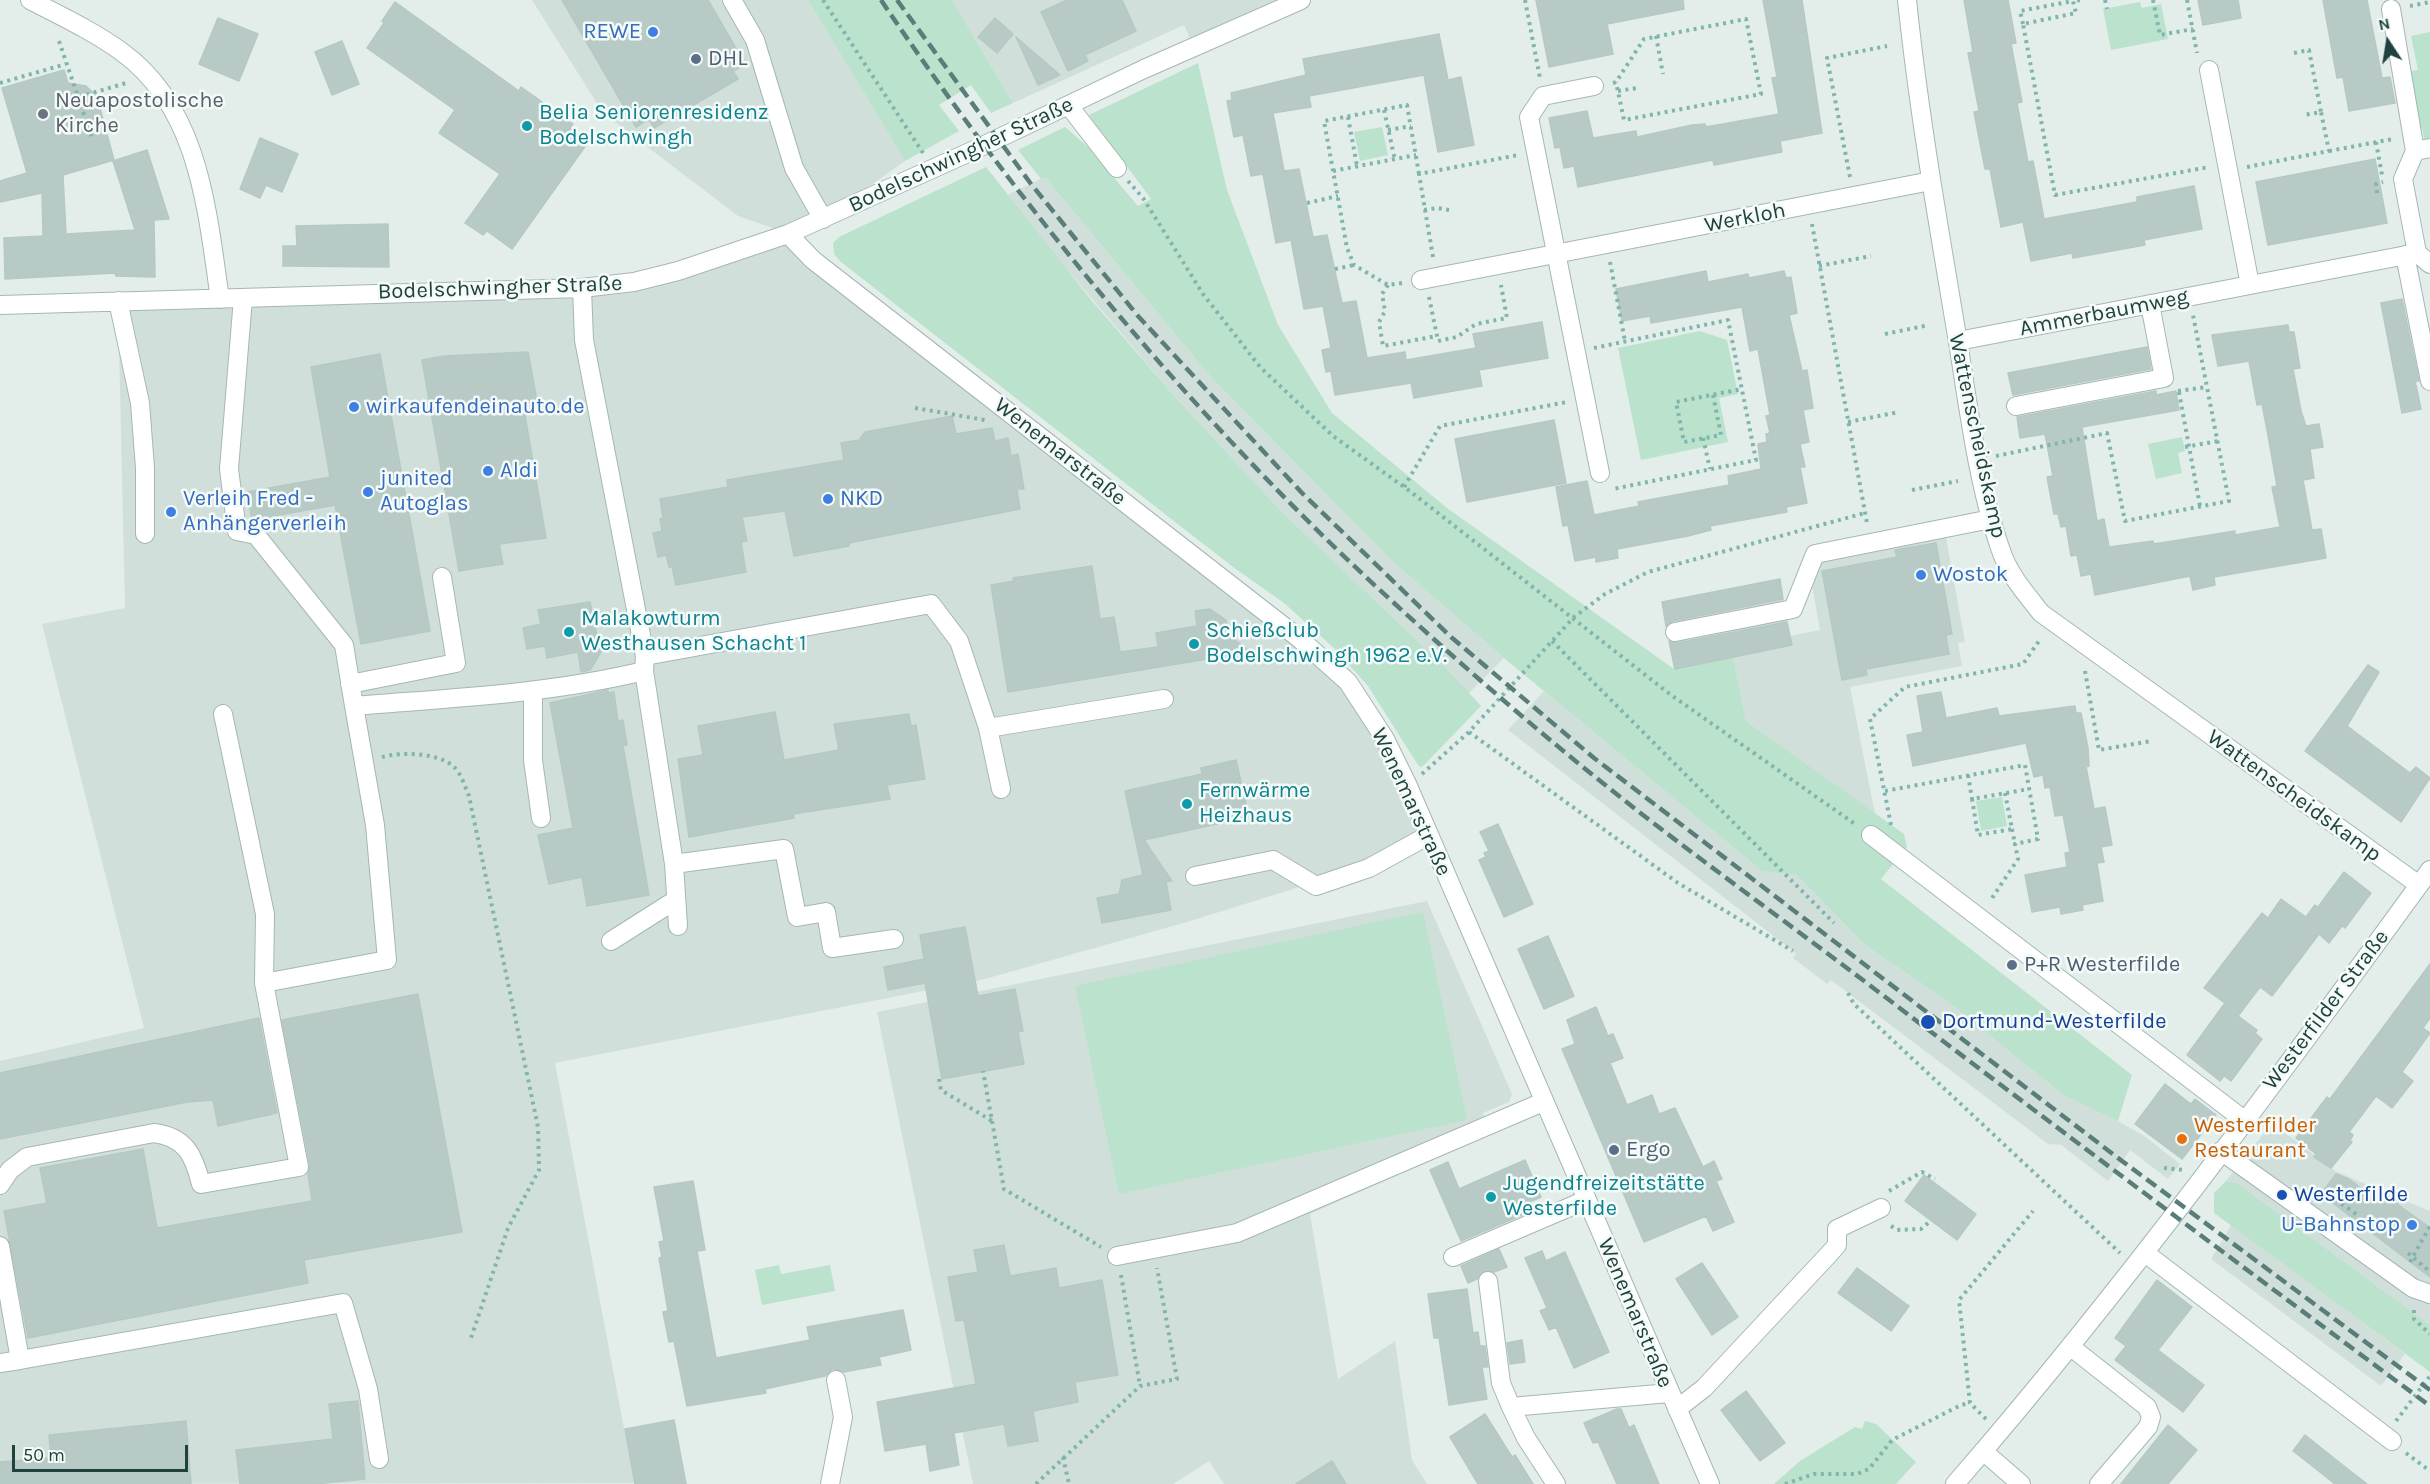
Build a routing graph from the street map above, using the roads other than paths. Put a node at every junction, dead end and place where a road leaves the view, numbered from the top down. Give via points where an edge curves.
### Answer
1 (30, 0) edge
2 (732, 0) edge
3 (1301, 0) edge
4 (1907, 0) edge
5 (2391, 9) dead end
6 (2209, 70) road end
7 (1594, 86) road end
8 (1069, 106) junction
9 (2419, 145) edge
10 (1117, 168) road end
11 (1931, 181) junction
12 (823, 219) junction
13 (788, 234) junction
14 (1558, 255) junction
15 (2417, 258) edge
16 (2250, 285) junction
17 (1425, 287) road end
18 (582, 288) junction
19 (243, 298) junction
20 (220, 299) junction
21 (118, 301) junction
22 (2150, 304) junction
23 (0, 305) edge
24 (1958, 341) junction
25 (2430, 381) edge
26 (2016, 406) dead end
27 (1600, 473) road end
28 (1991, 519) junction
29 (145, 534) dead end
30 (442, 577) dead end
31 (1675, 632) dead end
32 (645, 664) junction
33 (350, 684) junction
34 (533, 691) junction
35 (1164, 699) dead end
36 (354, 706) junction
37 (223, 714) dead end
38 (988, 728) junction
39 (1001, 789) dead end
40 (541, 818) dead end
41 (1429, 835) junction
42 (1871, 835) road end
43 (674, 864) junction
44 (2430, 870) edge
45 (1195, 876) dead end
46 (2419, 885) junction
47 (674, 901) junction
48 (678, 926) dead end
49 (894, 939) dead end
50 (611, 941) dead end
51 (264, 983) junction
52 (1543, 1102) junction
53 (2244, 1120) junction
54 (2221, 1151) junction
55 (0, 1185) edge
56 (1586, 1200) junction
57 (1875, 1211) road end
58 (2145, 1253) junction
59 (1, 1256) edge
60 (1117, 1256) road end
61 (1454, 1257) dead end
62 (1488, 1281) dead end
63 (2414, 1287) edge
64 (2430, 1309) edge
65 (2072, 1347) junction
66 (20, 1360) junction
67 (0, 1363) edge
68 (836, 1380) dead end
69 (1669, 1393) junction
70 (1510, 1407) junction
71 (1677, 1409) junction
72 (2392, 1441) road end
73 (1983, 1451) junction
74 (379, 1459) dead end
75 (830, 1484) edge
76 (1556, 1484) edge
77 (1710, 1484) edge
78 (1955, 1484) edge
79 (2021, 1484) edge
80 (2099, 1484) edge

1 - 20 street via 123,52 152,80 176,114 205,197
2 - 12 street via 755,39 794,168
3 - 8 street, Bodelschwingher Straße
4 - 11 street, Wattenscheidskamp
5 - 9 street
6 - 16 street
7 - 14 street via 1543,96 1529,117
8 - 10 street
8 - 12 street, Bodelschwingher Straße
9 - 15 street via 2403,179
11 - 14 street, Werkloh
11 - 24 street, Wattenscheidskamp
12 - 13 street, Bodelschwingher Straße
13 - 18 street, Bodelschwingher Straße via 667,274
13 - 41 street, Wenemarstraße via 813,260 1308,646 1348,682 1384,739
14 - 17 street, Werkloh
14 - 27 street
15 - 16 street, Ammerbaumweg
15 - 25 street
16 - 22 street, Ammerbaumweg
18 - 19 street, Bodelschwingher Straße
18 - 32 street via 584,340
19 - 20 street, Bodelschwingher Straße
19 - 33 street via 229,469 237,531 256,535 344,645
20 - 21 street, Bodelschwingher Straße
21 - 23 street, Bodelschwingher Straße
21 - 29 street via 140,403
22 - 24 street, Ammerbaumweg
22 - 26 street via 2164,378
24 - 28 street, Wattenscheidskamp
28 - 31 street via 1815,554 1793,609
28 - 46 street, Wattenscheidskamp via 2004,559 2041,613
30 - 33 street via 456,663
32 - 34 street via 593,684
32 - 38 street via 931,604 959,641
32 - 43 street
33 - 36 street
34 - 36 street
34 - 40 street via 533,760
35 - 38 street
36 - 51 street via 375,825 387,960
37 - 51 street via 265,914
38 - 39 street
41 - 45 street via 1369,868 1316,885 1273,860
41 - 52 street, Wenemarstraße
42 - 53 street
43 - 47 street
43 - 49 street via 784,849 797,917 826,912 832,948
44 - 46 street, Westerfilder Straße
46 - 53 street, Westerfilder Straße
47 - 48 street
47 - 50 street
51 - 55 street via 300,1167 201,1184 196,1161 185,1144 166,1134 154,1133 27,1157 10,1170
52 - 56 street, Wenemarstraße
52 - 60 street via 1237,1233
53 - 54 street, Westerfilder Straße
54 - 58 street, Westerfilder Straße
54 - 63 street
56 - 61 street
56 - 69 street, Wenemarstraße
57 - 71 street via 1837,1229 1837,1245 1704,1388
58 - 65 street, Westerfilder Straße
58 - 72 street
59 - 66 street
62 - 70 street via 1501,1383
63 - 64 street
65 - 73 street, Westerfilder Straße
65 - 80 street via 2147,1407 2151,1418 2148,1427
66 - 67 street
66 - 74 street via 343,1304 368,1389
68 - 75 street via 843,1417
69 - 70 street
69 - 71 street, Wenemarstraße
70 - 76 street
71 - 77 street, Wenemarstraße
73 - 78 street, Westerfilder Straße
73 - 79 street

